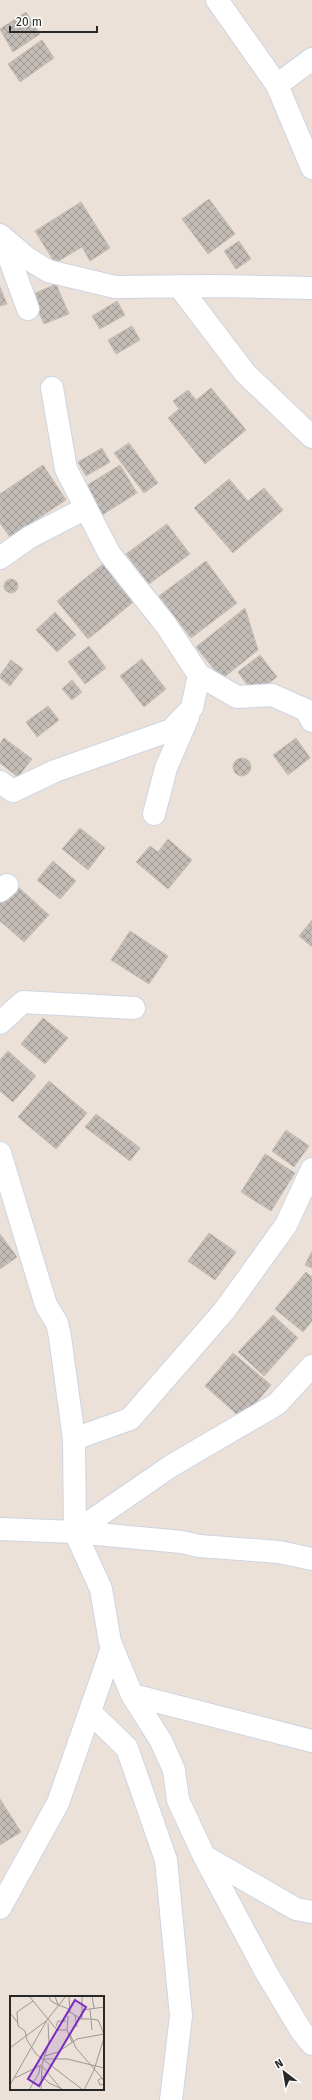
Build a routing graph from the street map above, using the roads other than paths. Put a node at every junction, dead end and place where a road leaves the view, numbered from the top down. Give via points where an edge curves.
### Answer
1 (217, 0) edge
2 (312, 59) edge
3 (277, 85) junction
4 (312, 168) edge
5 (0, 235) edge
6 (179, 286) junction
7 (312, 288) edge
8 (28, 309) dead end
9 (52, 388) dead end
10 (312, 437) edge
11 (86, 508) junction
12 (0, 558) edge
13 (199, 674) junction
14 (192, 708) junction
15 (310, 715) edge
16 (0, 782) edge
17 (154, 814) dead end
18 (134, 1008) dead end
19 (0, 1023) edge
20 (0, 1153) edge
21 (312, 1169) edge
22 (312, 1366) edge
23 (74, 1439) junction
24 (0, 1529) edge
25 (75, 1532) junction
26 (312, 1559) edge
27 (112, 1648) junction
28 (132, 1695) junction
29 (90, 1712) junction
30 (312, 1741) edge
31 (204, 1856) junction
32 (0, 1908) edge
33 (312, 1912) edge
34 (312, 2044) edge
35 (171, 2100) edge

1 - 3 street
2 - 3 street
3 - 4 street
5 - 6 street via 27,258 48,271 115,287
5 - 8 street
6 - 7 street
6 - 10 street via 244,373
9 - 11 street via 66,469
11 - 12 street via 30,537
11 - 13 street via 109,553 166,625
13 - 14 street
13 - 15 street via 237,697 272,695
14 - 16 street via 171,730 55,771 13,791
14 - 17 street via 166,768
18 - 19 street via 23,1002
20 - 23 street via 46,1305 60,1337
21 - 23 street via 286,1225 224,1312 130,1419
22 - 25 street via 277,1404 171,1466
23 - 25 street
24 - 25 street
25 - 26 street via 279,1552
25 - 27 street via 101,1589
27 - 28 street
27 - 29 street
28 - 30 street
28 - 31 street via 161,1741 174,1770 178,1800
29 - 32 street via 58,1803
29 - 35 street via 127,1748 166,1860 181,2016
31 - 33 street via 296,1909
31 - 34 street via 266,1972

